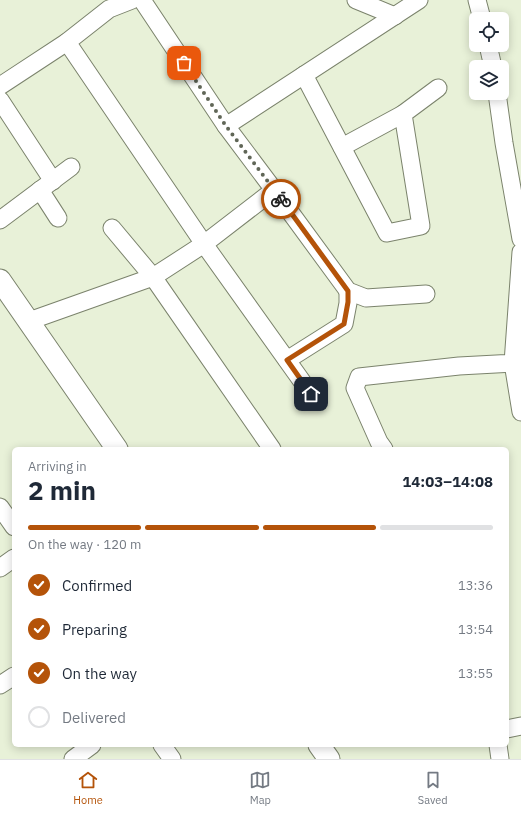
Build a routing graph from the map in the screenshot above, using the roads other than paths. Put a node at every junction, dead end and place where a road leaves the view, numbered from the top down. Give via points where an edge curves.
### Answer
1 (132, 0) edge
2 (142, 0) edge
3 (356, 0) edge
4 (477, 0) edge
5 (412, 2) edge
6 (480, 12) edge
7 (395, 16) junction
8 (67, 42) junction
9 (304, 75) junction
10 (0, 86) edge
11 (438, 88) dead end
12 (0, 100) edge
13 (499, 100) edge
14 (403, 114) junction
15 (226, 126) junction
16 (342, 147) junction
17 (71, 167) dead end
18 (46, 186) junction
19 (274, 190) junction
20 (58, 218) dead end
21 (0, 220) edge
22 (112, 228) dead end
23 (521, 239) edge
24 (204, 244) junction
25 (521, 252) edge
26 (153, 278) junction
27 (0, 280) edge
28 (348, 291) junction
29 (426, 294) dead end
30 (0, 296) edge
31 (29, 321) junction
32 (287, 360) junction
33 (513, 363) junction
34 (311, 394) dead end
35 (521, 412) edge
36 (103, 447) edge
37 (115, 447) edge
38 (271, 447) edge
39 (383, 447) edge
40 (0, 507) edge
41 (12, 524) edge
42 (12, 559) edge
43 (0, 568) edge
44 (12, 677) edge
45 (0, 685) edge
46 (521, 726) edge
47 (509, 729) edge
48 (89, 747) edge
49 (163, 747) edge
50 (305, 747) edge
51 (320, 747) edge
52 (498, 747) edge
53 (73, 759) edge
54 (172, 759) edge
55 (314, 759) edge
56 (329, 759) edge
57 (500, 759) edge

1 - 8 street via 109,9
2 - 15 street
3 - 7 street
4 - 6 street
5 - 7 street
7 - 9 street
8 - 10 street
8 - 24 street
9 - 15 street
9 - 16 street
11 - 14 street
12 - 18 street
13 - 23 street
14 - 16 street
14 - 16 street via 421,226 387,233
15 - 19 street
17 - 18 street
18 - 20 street
18 - 21 street
19 - 24 street
19 - 28 street
22 - 26 street
24 - 26 street
24 - 32 street
25 - 33 street
26 - 31 street
26 - 38 street
27 - 31 street
28 - 29 street via 366,298
28 - 32 street via 344,324
30 - 36 street
31 - 37 street
32 - 34 street
33 - 35 street
33 - 39 street via 359,377 355,388
40 - 41 street
42 - 43 street
44 - 45 street
46 - 47 street
48 - 53 street
49 - 54 street
50 - 55 street
51 - 56 street
52 - 57 street

